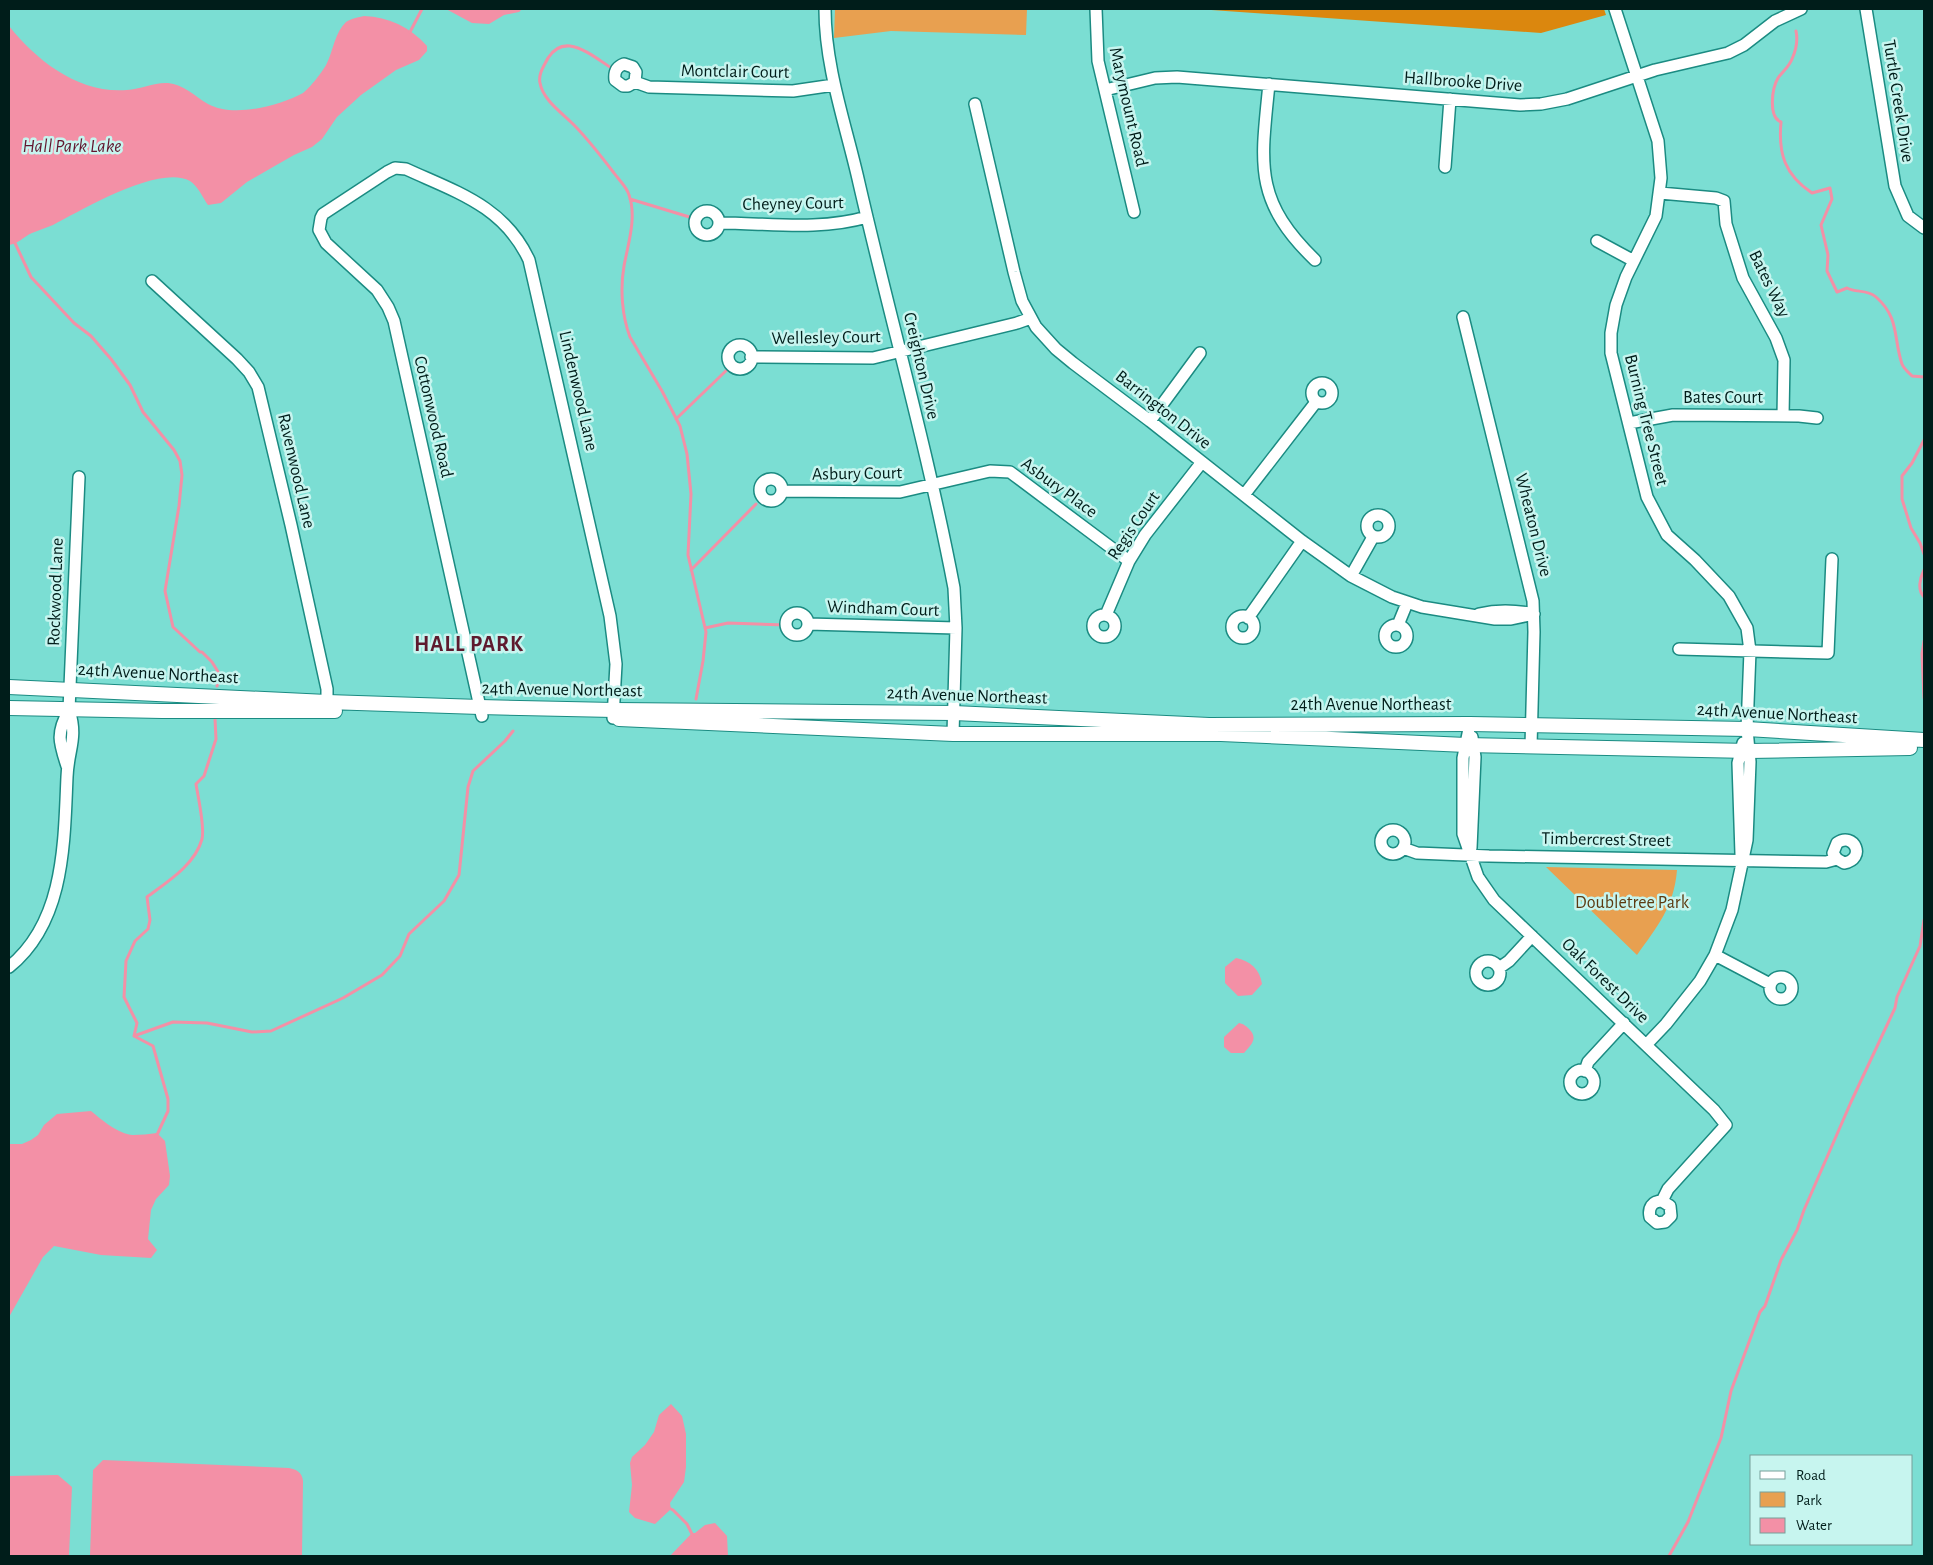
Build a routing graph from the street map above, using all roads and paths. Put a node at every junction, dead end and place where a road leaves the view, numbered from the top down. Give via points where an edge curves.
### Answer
1 (824, 9) edge
2 (1096, 9) edge
3 (1615, 9) edge
4 (1801, 9) edge
5 (1866, 9) edge
6 (1637, 77) junction
7 (635, 82) dead end
8 (834, 84) junction
9 (1269, 84) junction
10 (1105, 90) junction
11 (1450, 99) junction
12 (975, 104) dead end
13 (1445, 167) dead end
14 (376, 179) joint
15 (1660, 192) junction
16 (1134, 212) dead end
17 (867, 217) junction
18 (719, 223) dead end
19 (1920, 225) edge
20 (1597, 241) dead end
21 (1315, 260) dead end
22 (1634, 261) junction
23 (152, 281) dead end
24 (1463, 317) dead end
25 (1031, 318) junction
26 (900, 352) junction
27 (1200, 352) dead end
28 (751, 357) dead end
29 (1316, 402) dead end
30 (1783, 416) junction
31 (1817, 418) dead end
32 (1150, 421) junction
33 (1629, 422) junction
34 (1202, 462) junction
35 (79, 477) dead end
36 (932, 486) junction
37 (783, 491) dead end
38 (1244, 495) junction
39 (1373, 537) dead end
40 (1302, 541) junction
41 (1832, 559) dead end
42 (1129, 561) junction
43 (1351, 576) junction
44 (1407, 603) junction
45 (1534, 614) junction
46 (1106, 615) dead end
47 (1248, 618) dead end
48 (808, 624) dead end
49 (1398, 625) dead end
50 (956, 628) junction
51 (1679, 649) dead end
52 (1750, 651) junction
53 (9, 687) edge
54 (70, 688) junction
55 (327, 706) junction
56 (9, 708) edge
57 (69, 710) junction
58 (481, 711) junction
59 (954, 713) junction
60 (613, 714) junction
61 (1470, 724) junction
62 (1532, 725) junction
63 (1747, 729) junction
64 (953, 734) junction
65 (1924, 740) edge
66 (1904, 744) junction
67 (1470, 745) junction
68 (1531, 746) junction
69 (1924, 749) edge
70 (1745, 751) junction
71 (1404, 848) dead end
72 (1470, 855) junction
73 (1837, 859) dead end
74 (1741, 860) junction
75 (1532, 936) junction
76 (1715, 955) junction
77 (9, 967) edge
78 (1499, 968) dead end
79 (1770, 984) dead end
80 (1624, 1024) junction
81 (1646, 1044) junction
82 (1585, 1071) dead end
83 (1662, 1201) dead end

1 - 8 street, Creighton Drive via 825,38
2 - 10 street, Marymount Road via 1096,53
3 - 6 street, Burning Tree Street
4 - 6 street, Hallbrooke Drive via 1774,21 1738,49
5 - 19 street, Turtle Creek Drive via 1895,186 1905,212
6 - 11 street, Hallbrooke Drive via 1542,104
6 - 15 street, Burning Tree Street via 1658,141
7 - 8 street, Montclair Court via 649,87 792,91
8 - 17 street, Creighton Drive
9 - 10 street, Hallbrooke Drive via 1164,77
9 - 11 street, Hallbrooke Drive
9 - 21 street via 1263,164 1268,192 1279,218
10 - 16 street, Marymount Road
11 - 13 street
12 - 25 street, Barrington Drive via 1014,272 1022,301
14 - 58 street, Cottonwood Road via 323,214 319,223 320,234 377,290 394,321
14 - 60 street, Lindenwood Lane via 395,168 406,169 481,206 507,225 521,242 529,260 610,616 616,664
15 - 22 street, Burning Tree Street via 1656,216
15 - 30 street, Bates Way via 1724,201 1726,224 1743,278 1782,352
17 - 18 street, Cheyney Court via 829,225
17 - 26 street, Creighton Drive
20 - 22 street
22 - 33 street, Burning Tree Street via 1616,305 1611,333 1611,354
23 - 55 street, Ravenwood Lane via 237,359 258,387 327,689
24 - 45 street, Wheaton Drive
25 - 26 street, Wellesley Court
25 - 32 street, Barrington Drive via 1073,364
26 - 28 street, Wellesley Court via 863,359
26 - 36 street, Creighton Drive
27 - 32 street
29 - 38 street
30 - 31 street, Bates Court
30 - 33 street, Bates Court via 1673,415
32 - 34 street, Barrington Drive
33 - 52 street, Burning Tree Street via 1647,497 1666,535 1729,596 1747,628
34 - 38 street, Barrington Drive
34 - 42 street, Regis Court
35 - 54 street, Rockwood Lane
36 - 37 street, Asbury Court via 888,493
36 - 42 street, Asbury Place via 990,471 1010,472
36 - 50 street, Creighton Drive via 954,588
38 - 40 street, Barrington Drive
39 - 43 street
40 - 43 street, Barrington Drive
40 - 47 street
41 - 52 street via 1828,653
42 - 46 street, Regis Court
43 - 44 street, Barrington Drive
44 - 45 street, Barrington Drive via 1477,615 1493,610
44 - 49 street
45 - 62 street, Wheaton Drive
48 - 50 street, Windham Court
50 - 59 street, Creighton Drive
51 - 52 street
52 - 63 street, Burning Tree Street
53 - 54 street, 24th Avenue Northeast
54 - 55 street, 24th Avenue Northeast
54 - 57 street, Rockwood Lane
55 - 57 street, 24th Avenue Northeast
55 - 58 street, 24th Avenue Northeast
56 - 57 street, 24th Avenue Northeast
57 - 77 street, Rockwood Lane via 60,725 67,766 65,827 56,886 34,941
58 - 60 street, 24th Avenue Northeast
59 - 60 street, 24th Avenue Northeast
59 - 61 street, 24th Avenue Northeast via 1208,725
59 - 64 street, Creighton Drive
60 - 64 street, 24th Avenue Northeast
61 - 62 street, 24th Avenue Northeast
61 - 67 street, Oak Forest Drive
62 - 63 street, 24th Avenue Northeast
62 - 68 street, Wheaton Drive
63 - 66 street, 24th Avenue Northeast
63 - 70 street, Burning Tree Street
64 - 67 street, 24th Avenue Northeast via 1221,734
65 - 66 street, 24th Avenue Northeast
66 - 69 street, 24th Avenue Northeast
66 - 70 street, 24th Avenue Northeast
67 - 68 street, 24th Avenue Northeast
67 - 72 street, Oak Forest Drive via 1463,758 1463,834
68 - 70 street, 24th Avenue Northeast
70 - 74 street, Burning Tree Street via 1738,764
71 - 72 street, Timbercrest Street via 1418,853
72 - 74 street, Timbercrest Street
72 - 75 street, Oak Forest Drive via 1484,888
73 - 74 street, Timbercrest Street via 1826,862
74 - 76 street, Burning Tree Street via 1732,910
75 - 78 street
75 - 80 street, Oak Forest Drive
76 - 79 street
76 - 81 street, Burning Tree Street via 1688,998
80 - 81 street, Oak Forest Drive
80 - 82 street via 1588,1062
81 - 83 street, Oak Forest Drive via 1726,1125 1668,1189

